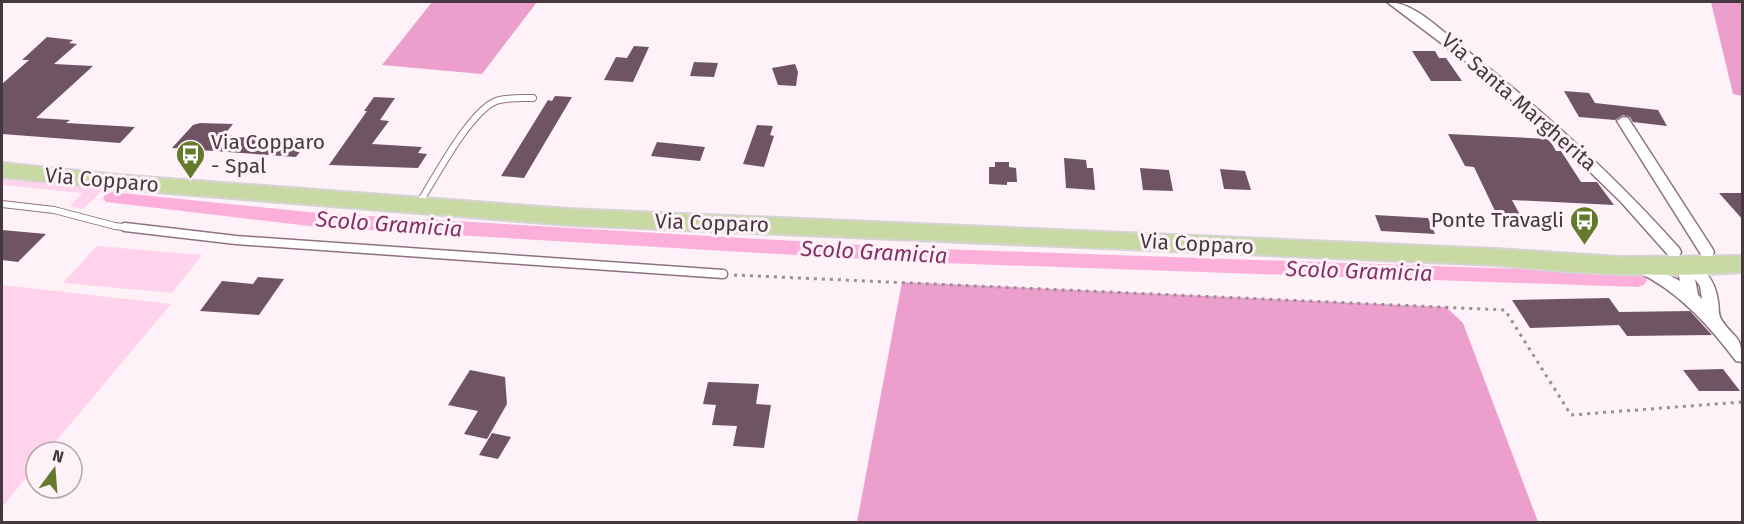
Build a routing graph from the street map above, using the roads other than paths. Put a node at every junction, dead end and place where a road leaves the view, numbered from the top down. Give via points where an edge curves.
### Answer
1 (1392, 2) edge
2 (533, 98) dead end
3 (1623, 121) dead end
4 (2, 170) edge
5 (2, 204) edge
6 (417, 206) junction
7 (1707, 252) junction
8 (1496, 257) junction
9 (1680, 259) junction
10 (1738, 260) edge
11 (1641, 266) junction
12 (723, 274) road end
13 (1706, 279) junction
14 (1690, 295) junction
15 (1712, 318) junction
16 (1743, 356) edge

1 - 9 street, Via Santa Margherita via 1421,19 1555,127 1629,200
2 - 6 lane via 513,98 488,105
3 - 7 street
4 - 6 main road, Via Copparo
5 - 12 lane via 54,210 115,226 236,240
6 - 8 main road, Via Copparo via 623,220
7 - 9 main road, Via Copparo
7 - 10 main road, Via Copparo
8 - 9 main road, Via Copparo via 1538,254
8 - 11 main road, Via Copparo via 1546,264
9 - 10 main road, Via Copparo
9 - 11 main road, Via Copparo
9 - 13 street
9 - 14 street
10 - 13 street via 1713,271
11 - 14 street
13 - 15 street
14 - 15 street
15 - 16 street

